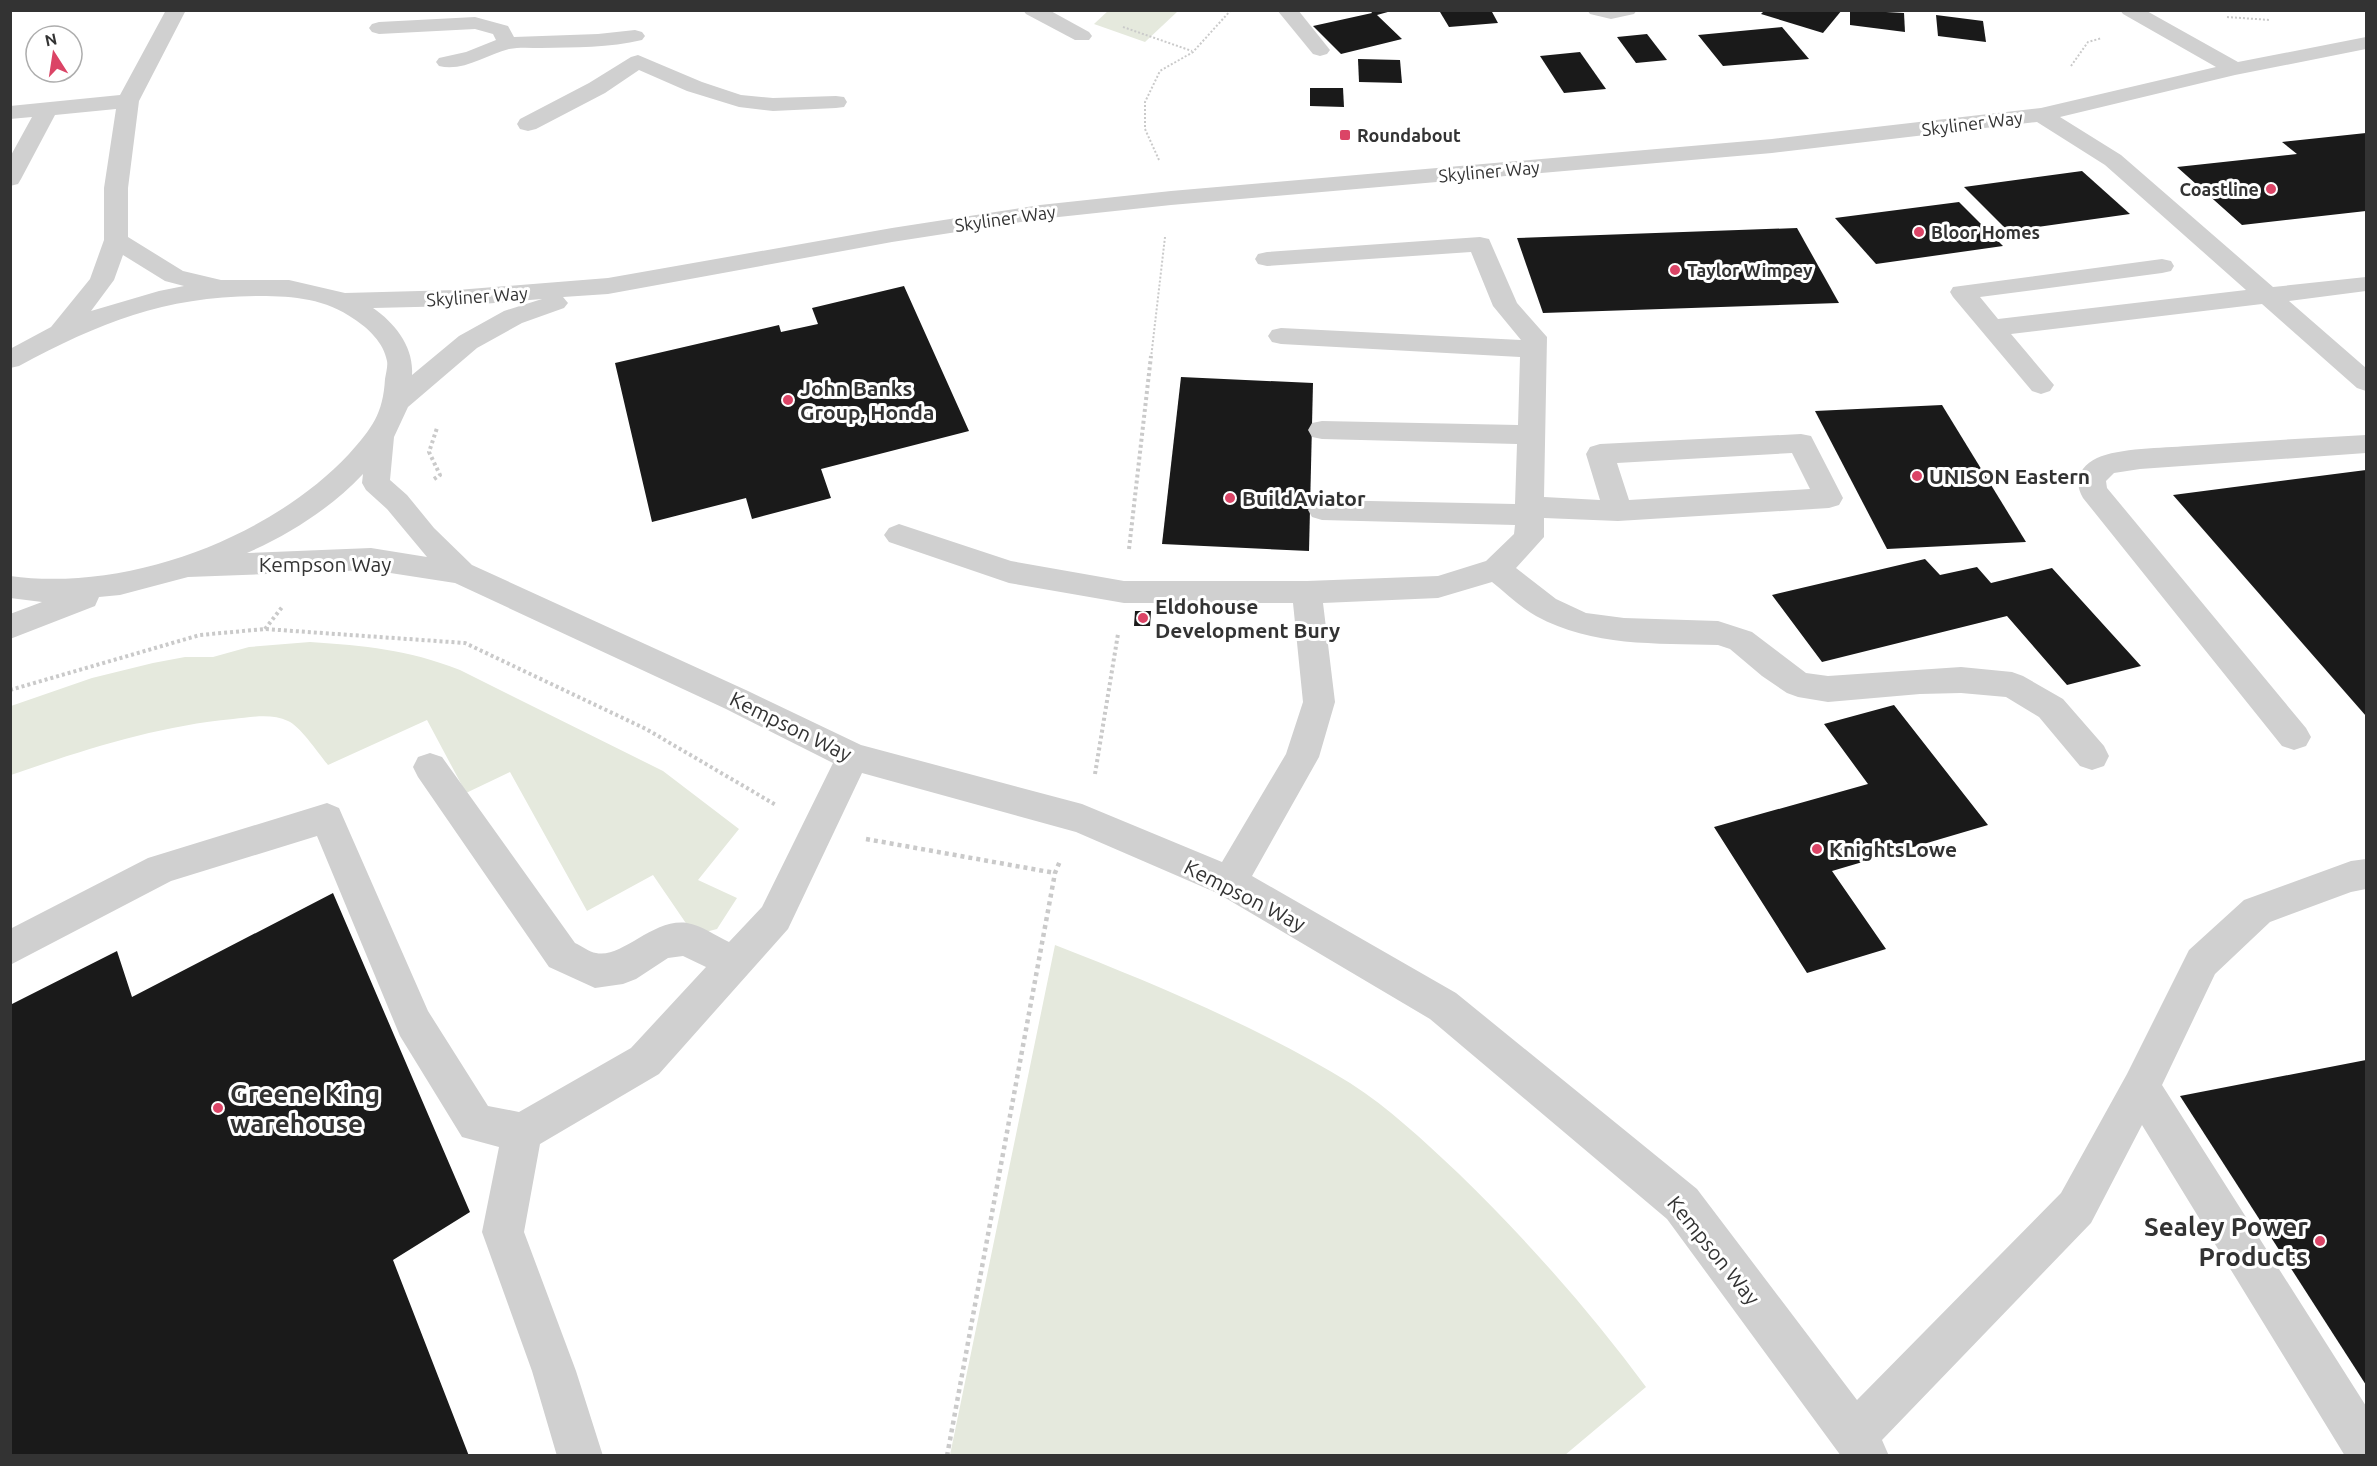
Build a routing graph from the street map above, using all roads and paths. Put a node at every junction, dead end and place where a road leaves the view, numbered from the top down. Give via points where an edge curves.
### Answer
1 (176, 10) edge
2 (1033, 10) edge
3 (1231, 10) edge
4 (1287, 10) edge
5 (1597, 10) edge
6 (1627, 10) edge
7 (2130, 10) edge
8 (1117, 25) dead end
9 (380, 28) dead end
10 (1082, 36) dead end
11 (507, 43) junction
12 (2367, 43) edge
13 (1320, 50) dead end
14 (1193, 52) junction
15 (638, 61) junction
16 (446, 62) dead end
17 (2235, 69) junction
18 (128, 101) junction
19 (836, 102) dead end
20 (47, 110) junction
21 (10, 113) edge
22 (2041, 115) junction
23 (528, 124) dead end
24 (1159, 160) dead end
25 (10, 179) edge
26 (1171, 198) junction
27 (116, 240) junction
28 (1267, 259) dead end
29 (2162, 266) dead end
30 (2367, 284) edge
31 (608, 286) junction
32 (221, 288) junction
33 (2267, 295) junction
34 (345, 302) junction
35 (1992, 328) junction
36 (60, 333) junction
37 (1281, 336) dead end
38 (1534, 343) junction
39 (12, 359) edge
40 (2367, 382) edge
41 (2041, 385) dead end
42 (397, 402) junction
43 (1322, 430) dead end
44 (1532, 435) junction
45 (380, 437) junction
46 (2367, 444) edge
47 (1322, 510) dead end
48 (1530, 511) junction
49 (1618, 511) junction
50 (899, 536) dead end
51 (188, 566) junction
52 (1497, 569) junction
53 (461, 573) junction
54 (120, 584) junction
55 (10, 587) edge
56 (1124, 592) junction
57 (1307, 592) junction
58 (10, 627) edge
59 (10, 690) edge
60 (2294, 737) dead end
61 (2092, 756) dead end
62 (853, 757) junction
63 (430, 767) dead end
64 (1082, 819) junction
65 (820, 830) junction
66 (1054, 873) junction
67 (2367, 874) edge
68 (1230, 882) junction
69 (10, 948) edge
70 (734, 963) junction
71 (2140, 1087) junction
72 (522, 1132) junction
73 (1861, 1445) edge
74 (2367, 1447) edge
75 (580, 1455) edge
76 (947, 1455) edge

1 - 18 street
2 - 10 street
3 - 14 path
4 - 13 street
5 - 6 street
7 - 17 street
8 - 14 path
9 - 11 street via 475,22 501,30
11 - 15 street via 598,40 634,27
11 - 16 street
12 - 17 street, Skyliner Way
14 - 24 path via 1160,71 1145,102 1145,129
15 - 19 street via 668,76 750,102
15 - 23 street via 597,88
17 - 22 street, Skyliner Way
18 - 20 street
18 - 27 street via 116,188
20 - 21 street
20 - 25 street
22 - 26 street, Skyliner Way via 1772,146
22 - 33 street via 2113,160
26 - 31 street, Skyliner Way via 1040,212 892,235
26 - 56 path
27 - 32 street via 174,276
27 - 36 street via 102,280
28 - 38 street via 1480,244 1506,306
29 - 35 street via 1962,292
30 - 33 street
31 - 34 street, Skyliner Way
31 - 42 street, Skyliner Way via 513,317 468,342
32 - 34 street via 289,288
32 - 36 street via 124,308
33 - 35 street
33 - 40 street
34 - 42 street via 382,326 400,360
35 - 41 street
36 - 39 street
37 - 38 street
38 - 44 street
42 - 45 street
43 - 44 street
44 - 48 street
45 - 51 street via 336,485 270,531
45 - 53 street, Kempson Way via 376,483
46 - 60 street via 2140,459 2106,465 2091,478 2093,491
47 - 48 street
48 - 49 street
48 - 52 street via 1529,537
49 - 49 street via 1653,508 1829,498 1801,443 1600,454
50 - 56 street via 1009,572
51 - 53 street, Kempson Way via 371,559
51 - 54 street
52 - 57 street via 1438,587
52 - 61 street via 1545,608 1581,624 1624,630 1718,633 1741,640 1798,684 1828,689 1961,680 2012,685 2051,708
53 - 62 street, Kempson Way
54 - 55 street via 39,591
54 - 58 street
56 - 57 street
56 - 64 path via 1093,786
57 - 68 street via 1319,702 1302,757
59 - 65 path via 200,636 254,630 465,644 646,729
62 - 64 street, Kempson Way
62 - 65 street
63 - 70 street via 562,955 595,971 623,967 661,943 686,939
64 - 66 path
64 - 68 street, Kempson Way
65 - 66 path
65 - 70 street via 775,918
66 - 76 path
67 - 71 street via 2257,911 2202,962
68 - 73 street, Kempson Way via 1443,1006 1682,1204
69 - 72 street via 161,869 327,818 414,1023 476,1123
70 - 72 street via 645,1061
71 - 73 street via 2076,1208
71 - 74 street
72 - 75 street via 502,1232 554,1371

